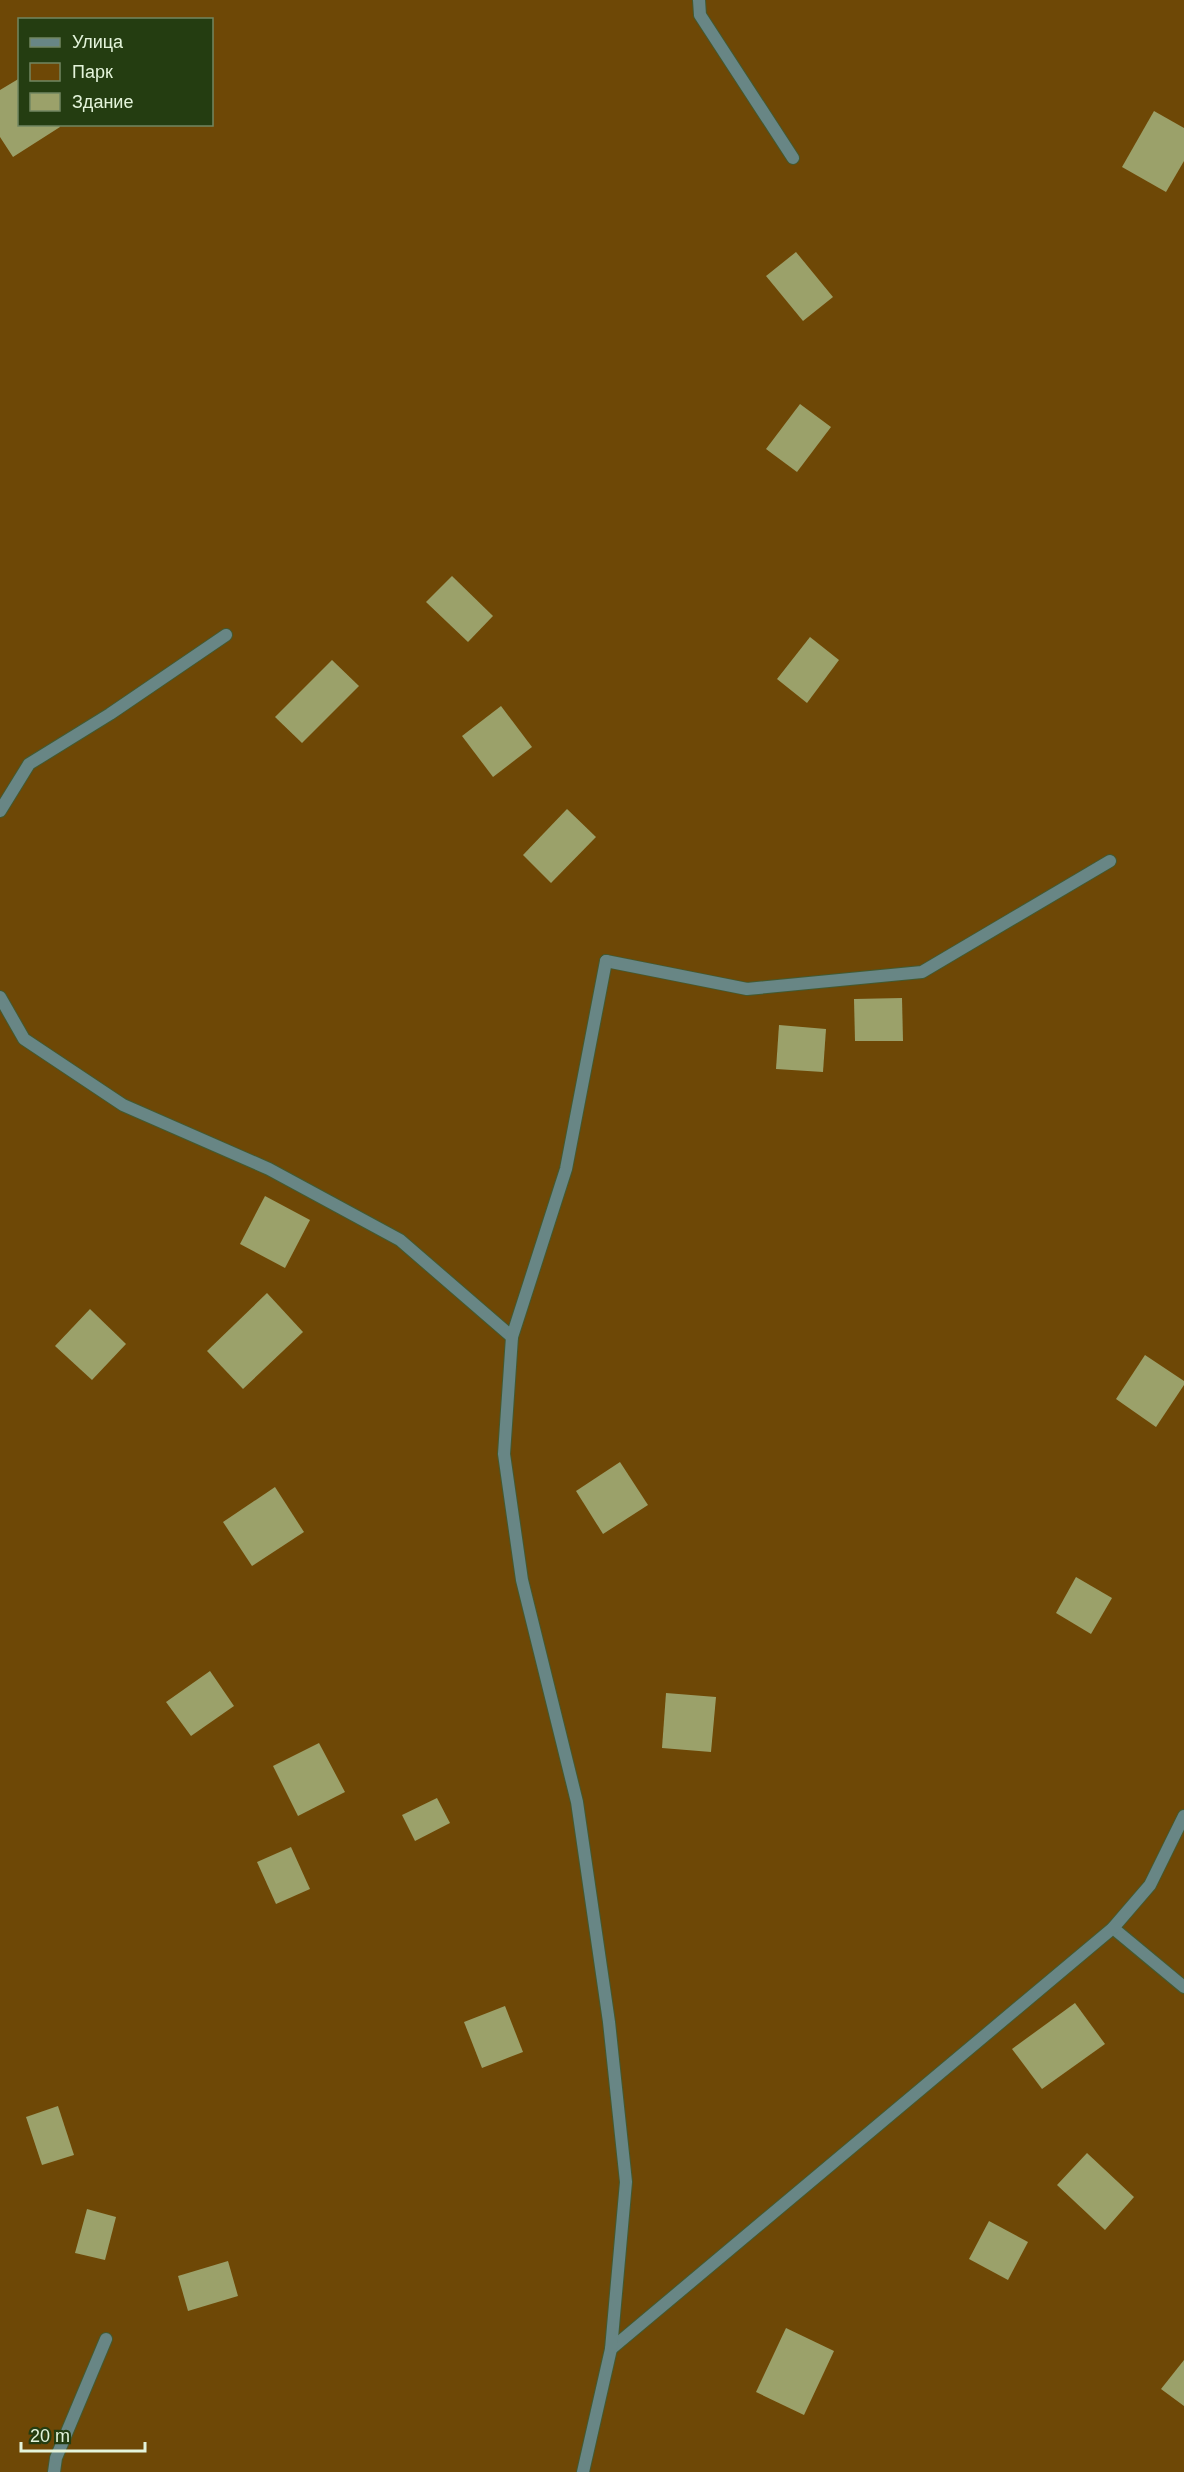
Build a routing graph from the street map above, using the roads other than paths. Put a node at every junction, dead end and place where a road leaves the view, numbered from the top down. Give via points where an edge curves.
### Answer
1 (699, 0) edge
2 (793, 158) dead end
3 (226, 635) dead end
4 (0, 811) edge
5 (1110, 861) dead end
6 (0, 997) edge
7 (512, 1337) junction
8 (1184, 1816) edge
9 (1113, 1928) junction
10 (1184, 1987) edge
11 (106, 2339) dead end
12 (611, 2349) junction
13 (54, 2472) edge
14 (584, 2472) edge

1 - 2 street via 700,15
3 - 4 street via 29,764
5 - 7 street via 922,972 747,989 606,961 566,1169
6 - 7 street via 24,1039 123,1105 269,1169 400,1240
7 - 12 street via 504,1454 522,1580 577,1802 609,2022 626,2182
8 - 9 street via 1150,1885
9 - 10 street
9 - 12 street
11 - 13 street via 56,2458
12 - 14 street

